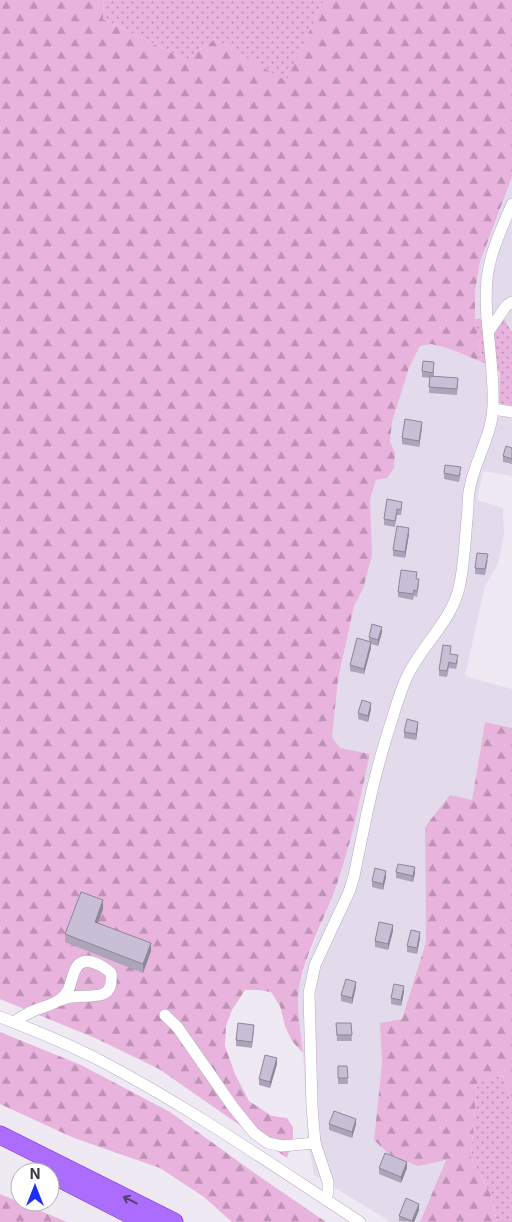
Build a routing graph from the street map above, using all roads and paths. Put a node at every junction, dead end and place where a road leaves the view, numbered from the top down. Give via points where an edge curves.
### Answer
1 (512, 204) edge
2 (512, 302) edge
3 (488, 330) junction
4 (493, 409) junction
5 (512, 412) edge
6 (61, 1000) junction
7 (165, 1015) dead end
8 (0, 1017) edge
9 (14, 1022) junction
10 (0, 1135) edge
11 (315, 1143) junction
12 (0, 1146) edge
13 (28, 1162) edge
14 (60, 1178) edge
15 (326, 1200) junction
16 (145, 1222) edge
17 (174, 1222) edge
18 (360, 1222) edge

1 - 3 street via 489,264 486,292
2 - 3 street
3 - 4 street
4 - 5 street
4 - 11 street via 469,488 458,590 445,618 406,679 375,778 349,892 313,972 309,993
6 - 6 street via 67,994 80,963 96,962 111,973 112,982 107,992 99,996
6 - 9 street
7 - 11 street via 178,1028 254,1133 268,1143 282,1146
8 - 9 street
9 - 15 street via 133,1078
17 -> 10 highway
11 - 15 street via 328,1182
12 - 13 highway
14 - 16 highway
15 - 18 street

